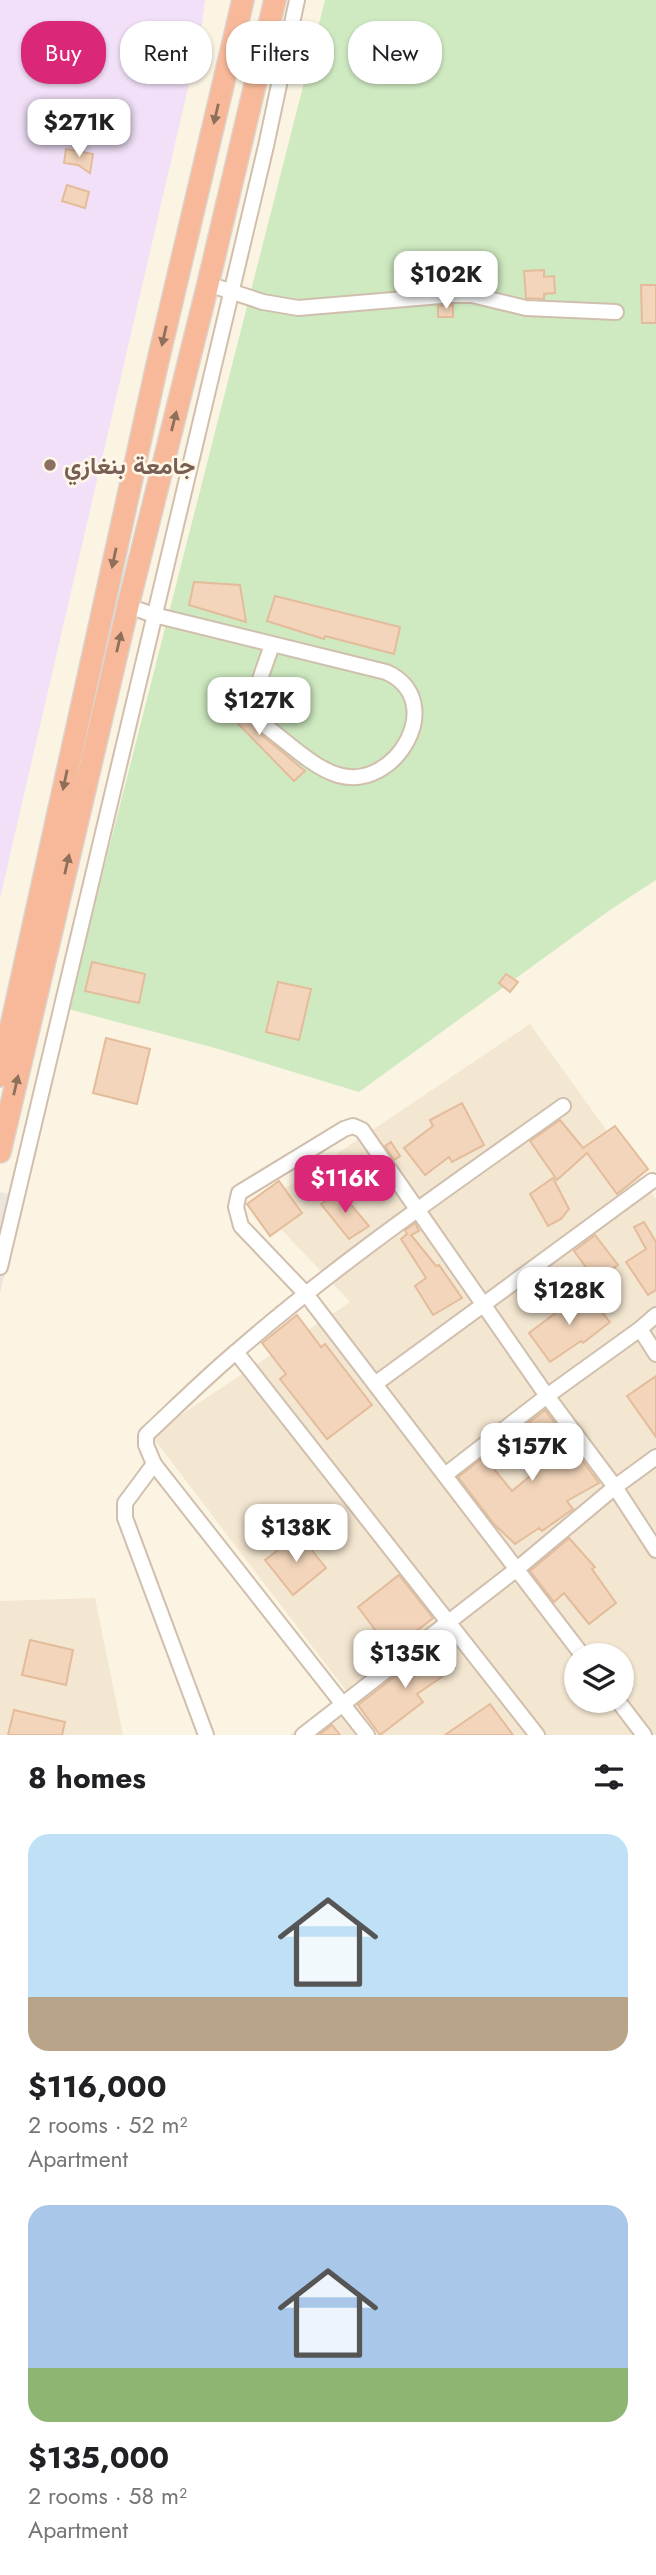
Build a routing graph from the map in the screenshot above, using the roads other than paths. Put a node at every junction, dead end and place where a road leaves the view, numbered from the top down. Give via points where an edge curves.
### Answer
1 (243, 0) edge
2 (275, 0) edge
3 (297, 0) edge
4 (208, 284) junction
5 (231, 291) junction
6 (616, 312) dead end
7 (128, 606) junction
8 (154, 615) junction
9 (272, 644) junction
10 (0, 1076) edge
11 (563, 1106) dead end
12 (0, 1152) edge
13 (652, 1181) dead end
14 (416, 1209) junction
15 (0, 1267) edge
16 (306, 1294) junction
17 (483, 1304) junction
18 (656, 1315) edge
19 (640, 1329) junction
20 (236, 1352) junction
21 (656, 1354) edge
22 (375, 1384) junction
23 (547, 1396) junction
24 (656, 1457) edge
25 (154, 1464) junction
26 (445, 1475) junction
27 (615, 1487) junction
28 (656, 1550) edge
29 (517, 1569) junction
30 (449, 1622) junction
31 (573, 1643) edge
32 (344, 1703) junction
33 (627, 1713) edge
34 (206, 1735) edge
35 (303, 1735) edge
36 (367, 1735) edge
37 (537, 1735) edge
38 (644, 1735) edge

1 -> 10 highway
2 - 4 highway
3 - 5 street
4 - 5 street
7 -> 4 highway
5 - 6 street via 298,308 472,295 526,308
5 - 8 street
7 - 8 street
12 -> 7 highway
8 - 9 street
8 - 15 street
9 - 9 street via 386,672 401,680 414,701 415,717 405,744 392,761 368,776 339,776 321,768 263,724 255,702
11 - 14 street
13 - 17 street
14 - 16 street
14 - 16 street via 362,1130 353,1126 239,1193 236,1207 241,1226
14 - 17 street
16 - 20 street
16 - 22 street
17 - 22 street
17 - 23 street
18 - 19 street
19 - 21 street
19 - 23 street
20 - 25 street via 146,1435
20 - 30 street
22 - 26 street
23 - 26 street
23 - 27 street
24 - 27 street
25 - 32 street
25 - 34 street via 125,1503 125,1518
26 - 29 street
27 - 28 street
27 - 29 street
29 - 30 street
29 - 31 street
30 - 32 street
30 - 37 street
32 - 35 street
32 - 36 street
33 - 38 street

